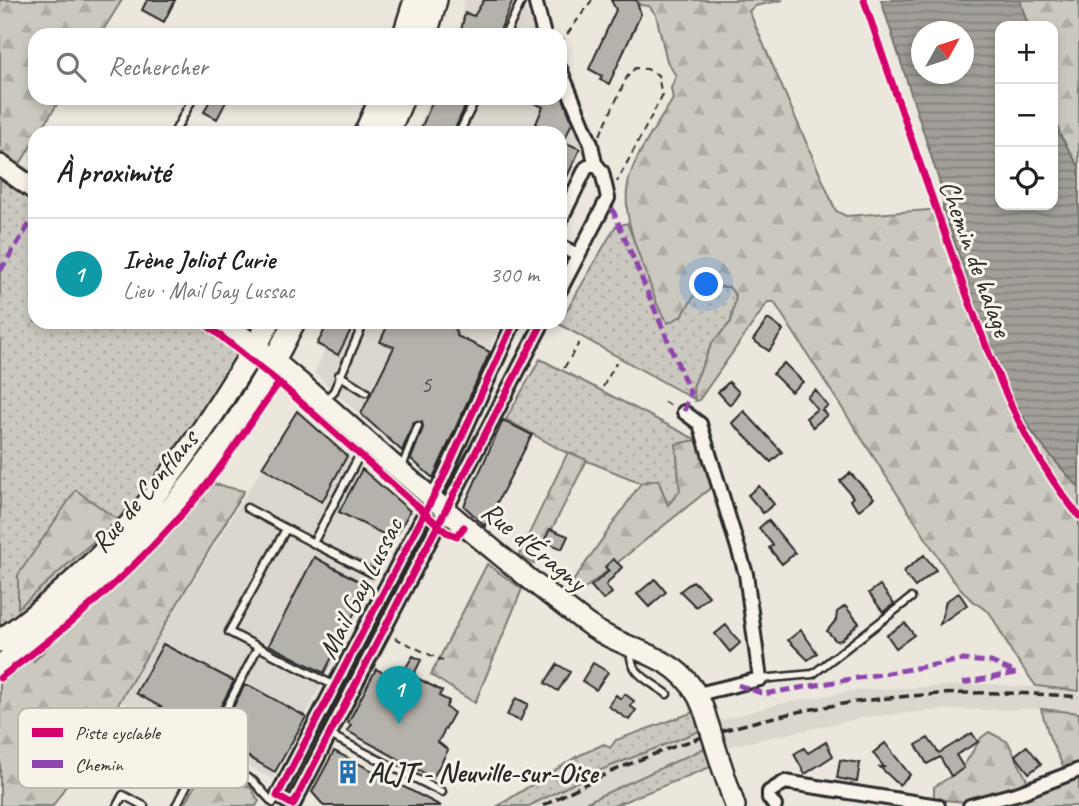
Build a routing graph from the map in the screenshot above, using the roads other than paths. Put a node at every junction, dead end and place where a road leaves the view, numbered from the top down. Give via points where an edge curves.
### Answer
1 (415, 0) edge
2 (436, 0) edge
3 (522, 0) edge
4 (535, 0) edge
5 (406, 28) edge
6 (428, 28) edge
7 (508, 28) edge
8 (542, 28) edge
9 (567, 86) edge
10 (189, 105) edge
11 (378, 105) edge
12 (400, 105) edge
13 (473, 105) edge
14 (178, 126) edge
15 (368, 126) edge
16 (391, 126) edge
17 (462, 126) edge
18 (595, 163) junction
19 (0, 165) edge
20 (28, 185) edge
21 (567, 207) edge
22 (567, 250) edge
23 (578, 255) junction
24 (567, 276) edge
25 (233, 329) edge
26 (265, 329) edge
27 (292, 329) edge
28 (361, 329) edge
29 (511, 329) edge
30 (539, 329) edge
31 (257, 345) junction
32 (276, 360) junction
33 (339, 375) junction
34 (366, 392) dead end
35 (323, 402) junction
36 (684, 412) dead end
37 (418, 426) dead end
38 (366, 441) junction
39 (400, 471) junction
40 (438, 504) junction
41 (247, 508) dead end
42 (286, 529) junction
43 (313, 543) junction
44 (372, 573) dead end
45 (911, 598) dead end
46 (0, 640) edge
47 (357, 640) junction
48 (258, 647) junction
49 (375, 648) junction
50 (632, 648) junction
51 (0, 666) edge
52 (760, 679) junction
53 (333, 685) junction
54 (667, 694) dead end
55 (701, 702) junction
56 (226, 708) edge
57 (312, 726) junction
58 (330, 735) junction
59 (1079, 770) edge
60 (248, 778) edge
61 (185, 788) edge
62 (442, 792) dead end
63 (274, 802) edge
64 (117, 806) edge
65 (144, 806) edge
66 (176, 806) edge
67 (734, 806) edge
68 (775, 806) edge
69 (938, 806) edge
70 (970, 806) edge

1 - 5 main road
2 - 6 main road
3 - 7 lane
4 - 8 street
9 - 18 street
10 - 14 lane
11 - 15 main road
12 - 16 main road
13 - 17 lane
18 - 21 street via 586,168
18 - 23 street via 608,198
19 - 20 street
22 - 23 street
23 - 24 street
25 - 31 street, Rue d'Éragny
26 - 31 main road, Rue de Conflans
27 - 32 main road, Rue de Conflans
28 - 33 lane
29 - 40 street, Mail Gay Lussac via 446,472
30 - 40 street, Mail Gay Lussac
31 - 32 street, Rue d'Éragny
31 - 46 main road, Rue de Conflans via 185,458 143,512 77,578
32 - 35 street, Rue d'Éragny
32 - 51 main road, Rue de Conflans via 193,482 143,542 89,596
33 - 34 lane
33 - 35 lane via 334,391
35 - 38 street, Rue d'Éragny
36 - 52 street via 700,424 746,574
37 - 39 lane
38 - 39 street, Rue d'Éragny
38 - 43 lane
39 - 40 street, Rue d'Éragny
40 - 47 street, Mail Gay Lussac
40 - 49 street, Mail Gay Lussac
40 - 50 street, Rue d'Éragny via 585,623 615,643
41 - 42 lane
42 - 43 lane
42 - 48 lane via 229,632
43 - 44 lane
45 - 52 lane via 813,674
47 - 49 street, Mail Gay Lussac
47 - 53 street, Mail Gay Lussac
48 - 53 lane
48 - 56 lane
49 - 58 street, Mail Gay Lussac
50 - 54 lane via 634,669
50 - 55 street, Rue d'Éragny via 671,665
52 - 55 street
53 - 57 street, Mail Gay Lussac
55 - 67 street, Rue d'Éragny, bridge
57 - 58 street
57 - 63 street, Mail Gay Lussac
58 - 62 lane
58 - 63 street, Mail Gay Lussac via 293,805
59 - 70 street
60 - 63 lane
61 - 66 lane
64 - 65 lane via 123,795
68 - 69 street via 769,792 785,782

